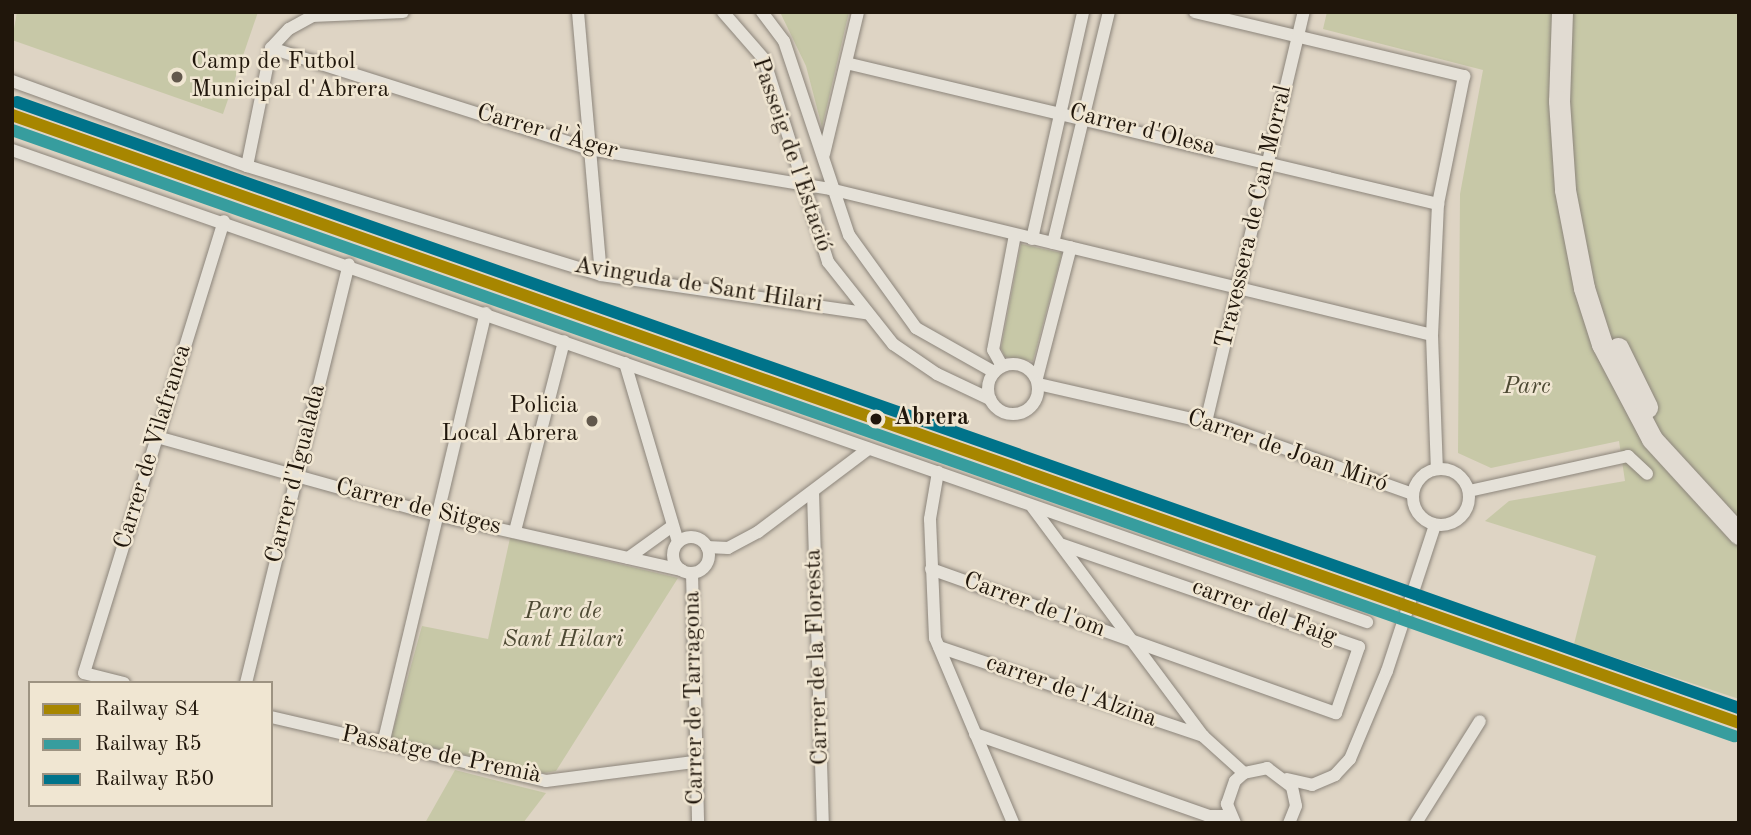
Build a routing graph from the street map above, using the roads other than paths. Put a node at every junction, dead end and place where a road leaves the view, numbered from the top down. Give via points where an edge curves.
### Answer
1 (403, 12) edge
2 (578, 12) edge
3 (723, 12) edge
4 (762, 12) edge
5 (858, 12) edge
6 (1083, 12) edge
7 (1109, 12) edge
8 (1195, 12) edge
9 (1304, 12) edge
10 (1562, 12) edge
11 (1574, 12) edge
12 (1298, 37) junction
13 (271, 48) junction
14 (846, 63) junction
15 (12, 81) edge
16 (1063, 111) junction
17 (1085, 119) junction
18 (589, 149) junction
19 (12, 150) edge
20 (823, 158) junction
21 (1268, 162) junction
22 (247, 166) junction
23 (802, 183) junction
24 (830, 189) junction
25 (1438, 204) junction
26 (224, 221) junction
27 (1015, 235) junction
28 (1032, 239) junction
29 (1053, 243) junction
30 (1071, 247) junction
31 (349, 265) junction
32 (601, 275) junction
33 (1238, 285) junction
34 (485, 313) junction
35 (866, 313) junction
36 (1432, 335) junction
37 (564, 341) junction
38 (625, 363) junction
39 (998, 369) junction
40 (1037, 381) junction
41 (990, 399) junction
42 (1206, 422) junction
43 (157, 437) junction
44 (868, 449) junction
45 (1437, 469) junction
46 (938, 472) junction
47 (1647, 474) dead end
48 (297, 478) junction
49 (1469, 491) junction
50 (813, 492) junction
51 (1413, 494) junction
52 (1032, 508) junction
53 (437, 515) junction
54 (1739, 515) edge
55 (1435, 525) junction
56 (671, 527) junction
57 (515, 531) junction
58 (1739, 534) edge
59 (678, 542) junction
60 (1062, 545) junction
61 (707, 547) junction
62 (628, 558) junction
63 (930, 569) junction
64 (687, 571) junction
65 (1367, 622) dead end
66 (1138, 643) junction
67 (939, 647) junction
68 (116, 681) edge
69 (246, 681) edge
70 (273, 718) edge
71 (1480, 721) dead end
72 (975, 734) junction
73 (1203, 736) junction
74 (383, 744) junction
75 (694, 762) junction
76 (1244, 773) junction
77 (1287, 779) junction
78 (1232, 819) edge
79 (1014, 822) edge
80 (698, 823) edge
81 (823, 823) edge
82 (1289, 823) edge
83 (1416, 823) edge

1 - 13 street via 312,16
2 - 18 street
3 - 23 street, Passeig de l'Estació via 764,59
4 - 20 street, Passeig de l'Estació via 784,41
5 - 14 street
6 - 16 street
7 - 17 street
8 - 12 street
9 - 12 street, Travessera de Can Morral
10 - 58 highway via 1559,101 1565,190 1584,288 1602,344 1652,439
11 - 54 highway via 1574,161 1601,297 1647,407 1708,487
12 - 21 street, Travessera de Can Morral
12 - 25 street via 1464,76
13 - 18 street, Carrer d'Àger
13 - 22 street
14 - 16 street, Carrer d'Olesa
14 - 20 street
15 - 22 street, Avinguda de Sant Hilari
16 - 17 street, Carrer d'Olesa
16 - 28 street
17 - 21 street, Carrer d'Olesa
17 - 29 street
18 - 23 street, Carrer d'Àger
18 - 32 street
19 - 26 street
20 - 24 street, Passeig de l'Estació
21 - 25 street, Carrer d'Olesa
21 - 33 street, Travessera de Can Morral
22 - 32 street, Avinguda de Sant Hilari
23 - 24 street, Carrer d'Àger
23 - 35 street, Passeig de l'Estació via 828,262
24 - 27 street, Carrer d'Àger
24 - 39 street, Passeig de l'Estació via 849,235 916,328
25 - 36 street
26 - 31 street
26 - 43 street, Carrer de Vilafranca
27 - 28 street, Carrer d'Àger
27 - 39 street via 993,351
28 - 29 street, Carrer d'Àger
29 - 30 street, Carrer d'Àger
30 - 33 street, Carrer d'Àger
30 - 40 street
31 - 34 street
31 - 48 street, Carrer d'Igualada
32 - 35 street, Avinguda de Sant Hilari
33 - 36 street, Carrer d'Àger
33 - 42 street, Travessera de Can Morral
34 - 37 street
34 - 53 street
35 - 41 street, Passeig de l'Estació via 893,344 937,374
36 - 45 street
37 - 38 street
37 - 57 street
38 - 44 street
38 - 56 street
39 - 40 street via 1018,364
39 - 41 street
40 - 41 street via 1036,400 1016,414 1001,411
40 - 42 street, Carrer de Joan Miró
42 - 51 street, Carrer de Joan Miró
43 - 48 street, Carrer de Sitges
43 - 68 street, Carrer de Vilafranca via 84,673
44 - 46 street
44 - 50 street
45 - 49 street via 1457,473
45 - 51 street via 1417,481
46 - 52 street
46 - 63 street via 930,519
47 - 49 street via 1628,456
48 - 53 street, Carrer de Sitges
48 - 69 street, Carrer d'Igualada
49 - 55 street via 1459,519
50 - 61 street via 728,548
50 - 81 street, Carrer de la Floresta
51 - 55 street via 1417,512
52 - 60 street
52 - 65 street
53 - 57 street, Carrer de Sitges
53 - 74 street
55 - 77 street via 1350,759 1335,775 1312,785
56 - 59 street
56 - 62 street
57 - 62 street, Carrer de Sitges
59 - 61 street via 694,537
59 - 64 street via 673,557
60 - 66 street
60 - 66 street, carrer del Faig via 1359,647 1336,713
61 - 64 street via 706,564
62 - 64 street, Carrer de Sitges
63 - 66 street, Carrer de l'om
63 - 67 street
64 - 75 street, Carrer de Tarragona
66 - 73 street
67 - 72 street
67 - 73 street, carrer de l'Alzina
70 - 74 street, Passatge de Premià
71 - 83 street
72 - 78 street via 1209,816
72 - 79 street
73 - 76 street
74 - 75 street, Passatge de Premià via 546,781
75 - 80 street, Carrer de Tarragona
76 - 77 street via 1266,768
76 - 78 street via 1229,792
77 - 82 street via 1296,796

